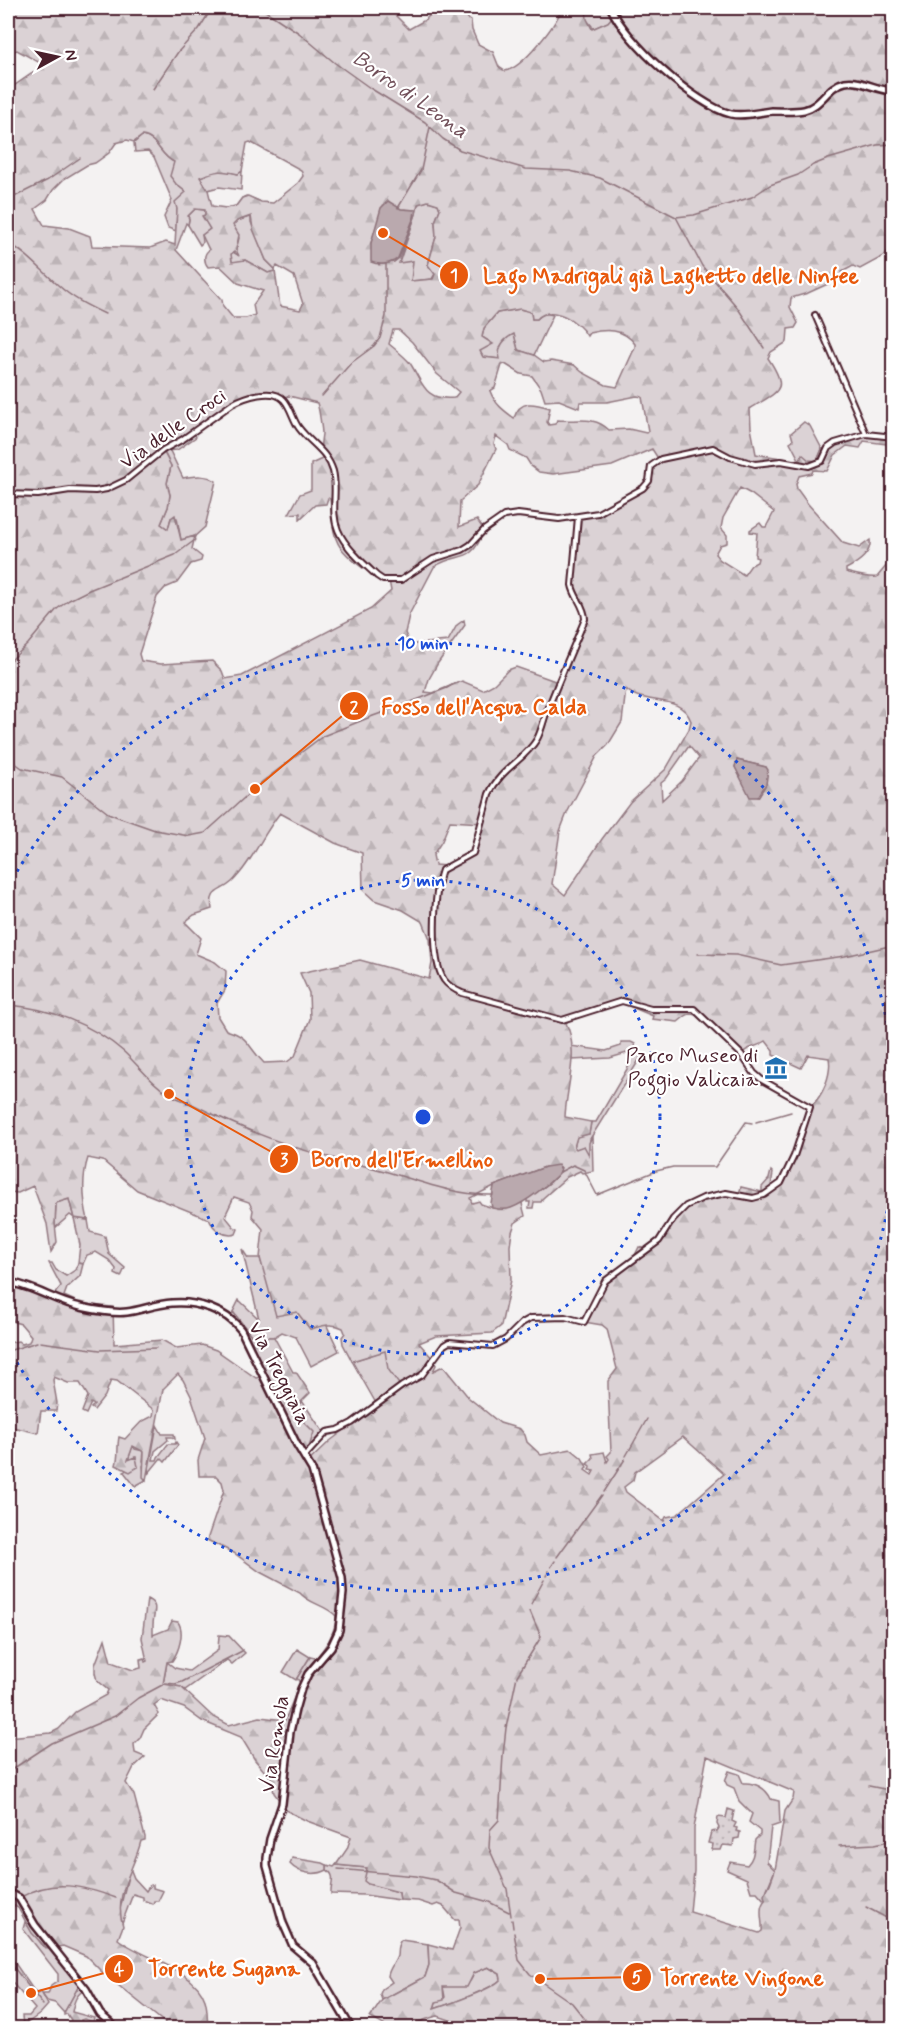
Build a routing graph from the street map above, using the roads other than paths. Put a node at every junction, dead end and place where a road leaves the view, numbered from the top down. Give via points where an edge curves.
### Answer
1 (610, 8) edge
2 (894, 91) edge
3 (814, 315) dead end
4 (866, 434) junction
5 (894, 437) edge
6 (8, 495) edge
7 (578, 517) junction
8 (8, 1282) edge
9 (304, 1457) junction
10 (8, 1892) edge
11 (116, 2028) edge
12 (351, 2028) edge

1 - 2 street via 626,31 680,86 730,114 810,108 844,82
3 - 4 street
4 - 5 street, Via delle Croci
4 - 7 street, Via delle Croci via 831,445 822,461 809,466 781,461 755,464 713,448 661,459 651,465 649,481 643,488 598,513
6 - 7 street, Via delle Croci via 107,489 126,480 232,404 267,393 282,397 299,428 327,456 335,481 338,530 366,566 383,580 401,580 433,559 462,550 504,516
7 - 9 street via 573,585 585,619 538,737 492,785 473,853 442,870 434,907 440,972 451,988 462,993 555,1019 572,1018 627,1001 651,1009 690,1008 707,1020 762,1080 810,1107 781,1183 764,1196 726,1193 686,1206 658,1241 605,1281 584,1322 565,1317 531,1318 493,1346 453,1341 444,1345 422,1375 352,1423 327,1432
8 - 9 street, Via Treggiaia via 80,1307 111,1312 125,1313 171,1303 201,1306 226,1315 242,1330
9 - 12 street, Via Romola via 312,1470 343,1593 340,1623 331,1647 308,1674 301,1689 290,1732 282,1804 270,1839 267,1866 293,1946 313,1963
10 - 11 street via 19,1898 100,2014

